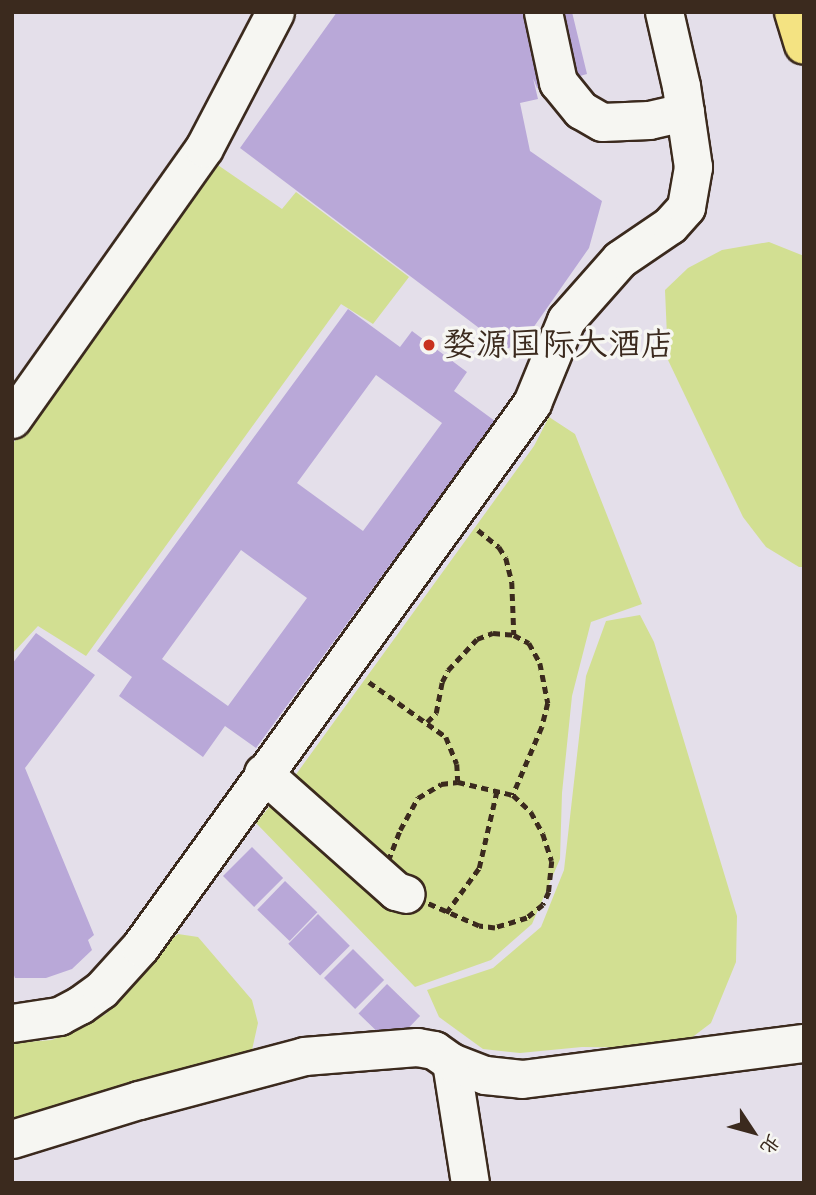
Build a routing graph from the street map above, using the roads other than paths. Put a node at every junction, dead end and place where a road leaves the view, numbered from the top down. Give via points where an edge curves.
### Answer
1 (275, 12) edge
2 (543, 12) edge
3 (664, 12) edge
4 (794, 12) edge
5 (804, 45) edge
6 (685, 112) junction
7 (12, 419) edge
8 (263, 774) junction
9 (406, 894) road end
10 (12, 1023) edge
11 (804, 1043) edge
12 (451, 1062) junction
13 (12, 1139) edge
14 (470, 1183) edge

1 - 7 street via 204,148
2 - 6 street via 558,82 582,110 602,122 649,120
3 - 6 street
4 - 5 main road
6 - 8 street via 693,167 686,206 670,225 620,259 566,320 532,403
8 - 9 street via 396,891
8 - 10 street via 140,947 101,990 59,1016
11 - 12 street via 522,1079 485,1075
12 - 13 street via 434,1050 417,1047 304,1056
12 - 14 street

